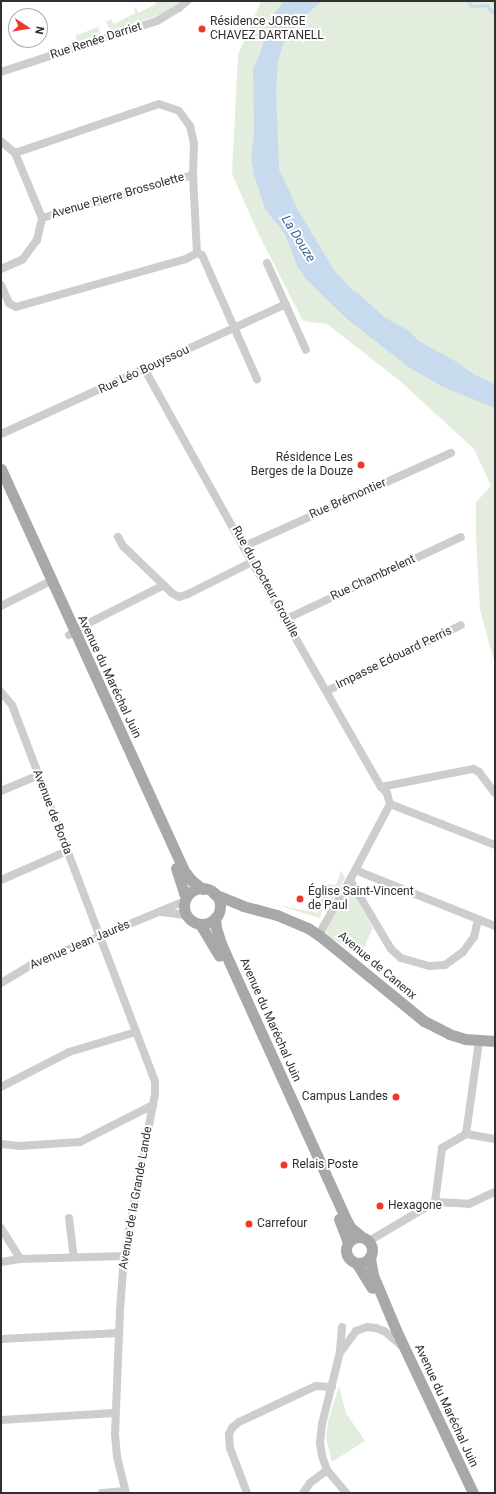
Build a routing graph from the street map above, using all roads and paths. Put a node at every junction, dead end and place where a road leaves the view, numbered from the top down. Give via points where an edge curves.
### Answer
1 (186, 1) edge
2 (1, 72) edge
3 (1, 141) edge
4 (15, 153) junction
5 (193, 175) junction
6 (42, 218) junction
7 (197, 252) junction
8 (267, 263) dead end
9 (1, 269) edge
10 (1, 285) edge
11 (286, 304) junction
12 (234, 328) junction
13 (306, 350) dead end
14 (145, 370) junction
15 (257, 379) dead end
16 (1, 434) edge
17 (452, 452) dead end
18 (1, 469) edge
19 (1, 487) edge
20 (118, 537) dead end
21 (460, 537) dead end
22 (245, 546) junction
23 (252, 562) junction
24 (48, 582) junction
25 (164, 585) junction
26 (1, 606) edge
27 (286, 619) junction
28 (461, 625) dead end
29 (72, 633) junction
30 (327, 691) junction
31 (1, 692) edge
32 (39, 775) junction
33 (384, 790) junction
34 (1, 791) edge
35 (495, 793) edge
36 (390, 804) junction
37 (495, 845) edge
38 (67, 851) junction
39 (356, 870) junction
40 (1, 880) edge
41 (350, 880) junction
42 (203, 889) junction
43 (214, 894) junction
44 (186, 899) junction
45 (243, 906) junction
46 (161, 912) junction
47 (186, 915) junction
48 (216, 916) junction
49 (478, 920) junction
50 (200, 924) junction
51 (495, 926) edge
52 (99, 936) junction
53 (320, 936) junction
54 (1, 983) edge
55 (136, 1032) junction
56 (479, 1041) junction
57 (495, 1041) edge
58 (1, 1087) edge
59 (153, 1105) junction
60 (466, 1134) junction
61 (495, 1140) edge
62 (1, 1144) edge
63 (495, 1192) edge
64 (435, 1202) junction
65 (69, 1218) dead end
66 (1, 1228) edge
67 (365, 1239) junction
68 (348, 1242) junction
69 (124, 1256) junction
70 (74, 1257) junction
71 (370, 1258) junction
72 (20, 1259) junction
73 (1, 1262) edge
74 (357, 1264) junction
75 (342, 1327) dead end
76 (396, 1330) junction
77 (118, 1333) junction
78 (1, 1339) edge
79 (404, 1348) junction
80 (340, 1352) junction
81 (332, 1387) junction
82 (114, 1413) junction
83 (1, 1420) edge
84 (327, 1470) junction
85 (126, 1492) edge
86 (102, 1493) edge
87 (247, 1493) edge
88 (303, 1493) edge
89 (346, 1493) edge
90 (472, 1493) edge

1 - 2 street, Rue Renée Darriet via 157,21
3 - 4 street
4 - 5 street via 159,104 179,111 190,126 194,143
4 - 6 street
5 - 6 street, Avenue Pierre Brossolette
5 - 7 street
6 - 9 street, Avenue Pierre Brossolette via 37,240 23,260
7 - 10 street via 186,259 16,307 9,303
7 - 12 street via 202,255
8 - 11 street
11 - 12 street, Rue Léo Bouyssou
11 - 13 street
12 - 14 street, Rue Léo Bouyssou
12 - 15 street
14 - 16 street, Rue Léo Bouyssou
14 - 22 street, Rue du Docteur Grouille
17 - 22 street, Rue Brémontier
18 - 24 main road, Avenue du Maréchal Juin
19 - 24 main road, Avenue du Maréchal Juin
20 - 25 street via 123,546
21 - 27 street, Rue Chambrelent
22 - 23 street, Rue du Docteur Grouille
23 - 25 street via 184,596 179,597
23 - 27 street, Rue du Docteur Grouille
24 - 26 street
24 - 29 main road, Avenue du Maréchal Juin
25 - 29 street
27 - 30 street, Rue du Docteur Grouille
28 - 30 street, Impasse Edouard Perris
29 - 42 main road, Avenue du Maréchal Juin via 183,869 190,880
29 - 44 main road, Avenue du Maréchal Juin via 179,873
30 - 33 street, Rue du Docteur Grouille
31 - 32 street, Avenue de Borda via 12,705
32 - 34 street
32 - 38 street, Avenue de Borda
33 - 35 street via 473,769 479,772
33 - 36 street, Rue du Docteur Grouille
36 - 37 street
36 - 39 street
38 - 40 street
38 - 52 street, Avenue de Borda
39 - 41 street
39 - 49 street
41 - 49 street via 391,949 401,958 429,966 445,965 463,952 474,937
41 - 53 street
42 - 43 main road
42 - 44 main road via 194,890
43 - 45 main road, Avenue de Canenx
43 - 48 main road via 219,906
44 - 46 street, Avenue Jean Jaurès
44 - 47 main road
45 - 48 main road, Avenue de Canenx via 228,908
45 - 53 main road, Avenue de Canenx via 277,915
46 - 47 street, Avenue Jean Jaurès
46 - 52 street, Avenue Jean Jaurès
47 - 50 main road
48 - 50 main road via 208,923
48 - 67 main road, Avenue du Maréchal Juin via 216,928 222,946 347,1221 350,1227
49 - 51 street
50 - 68 main road, Avenue du Maréchal Juin via 224,965
52 - 54 street, Avenue Jean Jaurès via 31,965
52 - 55 street, Avenue de la Grande Lande
53 - 56 main road, Avenue de Canenx via 424,1021 449,1034
55 - 58 street via 69,1052
55 - 59 street, Avenue de la Grande Lande via 155,1082
56 - 57 main road, Avenue de Canenx
56 - 60 street
59 - 62 street via 80,1142 19,1146
59 - 69 street, Avenue de la Grande Lande
60 - 61 street
60 - 64 street via 442,1148
63 - 64 street via 469,1204
64 - 67 street
65 - 70 street
66 - 72 street
67 - 68 main road via 354,1238
67 - 71 main road via 372,1248
68 - 74 main road via 347,1256
69 - 70 street
69 - 77 street, Avenue de la Grande Lande
70 - 72 street
71 - 74 main road via 364,1263
71 - 76 main road, Avenue du Maréchal Juin via 373,1275
72 - 73 street
74 - 76 main road, Avenue du Maréchal Juin
75 - 80 street
76 - 79 main road, Avenue du Maréchal Juin
77 - 78 street
77 - 82 street, Avenue de la Grande Lande
79 - 80 street via 388,1334 371,1326 356,1332
79 - 90 main road, Avenue du Maréchal Juin
80 - 81 street
81 - 84 street via 322,1424 320,1443
81 - 87 street via 316,1386 239,1422 232,1428 229,1434 230,1448
82 - 83 street
82 - 85 street, Avenue de la Grande Lande via 117,1457
84 - 88 street via 310,1483
84 - 89 street
85 - 86 street

